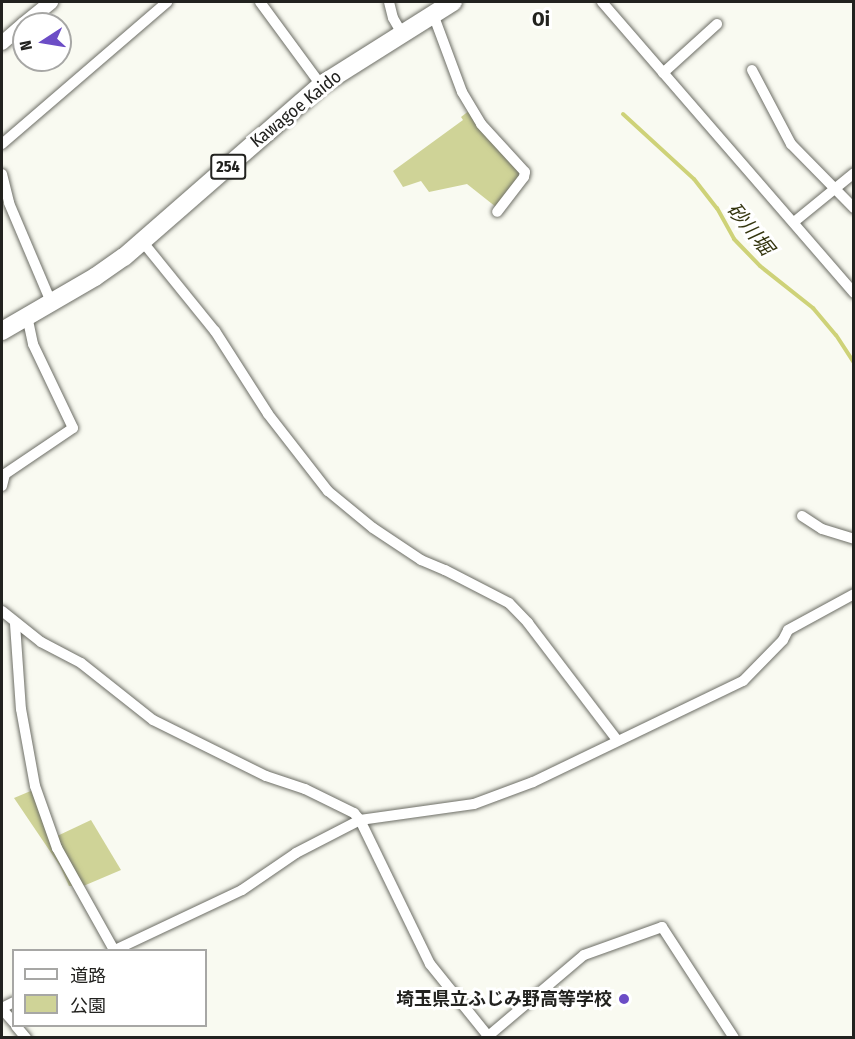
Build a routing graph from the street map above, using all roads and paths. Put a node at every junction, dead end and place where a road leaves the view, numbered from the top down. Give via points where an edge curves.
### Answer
1 (51, 2) edge
2 (167, 2) edge
3 (260, 2) edge
4 (388, 2) edge
5 (453, 2) edge
6 (602, 2) edge
7 (39, 12) edge
8 (433, 14) junction
9 (717, 24) dead end
10 (401, 32) junction
11 (752, 70) dead end
12 (663, 73) junction
13 (321, 85) junction
14 (2, 144) edge
15 (854, 173) edge
16 (2, 174) edge
17 (836, 188) junction
18 (854, 208) edge
19 (497, 212) dead end
20 (794, 222) junction
21 (142, 241) junction
22 (854, 293) edge
23 (51, 302) junction
24 (27, 316) junction
25 (2, 331) edge
26 (3, 473) edge
27 (2, 486) edge
28 (802, 516) dead end
29 (854, 539) edge
30 (854, 594) edge
31 (2, 611) edge
32 (15, 624) junction
33 (617, 740) junction
34 (360, 820) junction
35 (113, 949) edge
36 (118, 949) edge
37 (2, 1009) edge
38 (12, 1021) edge
39 (487, 1037) edge
40 (734, 1038) edge

1 - 7 street
2 - 14 street
3 - 13 street
4 - 10 street
5 - 8 highway, Kawagoe Kaido / 254
6 - 12 street
8 - 10 highway, Kawagoe Kaido / 254
8 - 19 street via 462,92 481,124 525,172
9 - 12 street
10 - 13 highway, Kawagoe Kaido / 254
11 - 17 street via 791,144
12 - 20 street
13 - 21 highway, Kawagoe Kaido / 254
15 - 17 street
16 - 23 street via 9,203
17 - 18 street
17 - 20 street
20 - 22 street
21 - 23 highway, Kawagoe Kaido / 254 via 95,277
21 - 33 street via 215,331 268,414 328,491 421,561 508,603 528,623
23 - 24 highway, Kawagoe Kaido / 254
24 - 25 highway, Kawagoe Kaido / 254
24 - 26 street via 33,344 73,428
26 - 27 street
28 - 29 street via 822,529
30 - 33 street via 788,630 743,681
31 - 32 street
32 - 34 street via 81,663 153,720 266,776 344,808
32 - 35 street via 21,710 34,786 57,848
33 - 34 street via 533,782 474,804
34 - 36 street via 296,854 242,890
34 - 39 street via 430,964
37 - 38 street
39 - 40 street via 584,956 662,927

